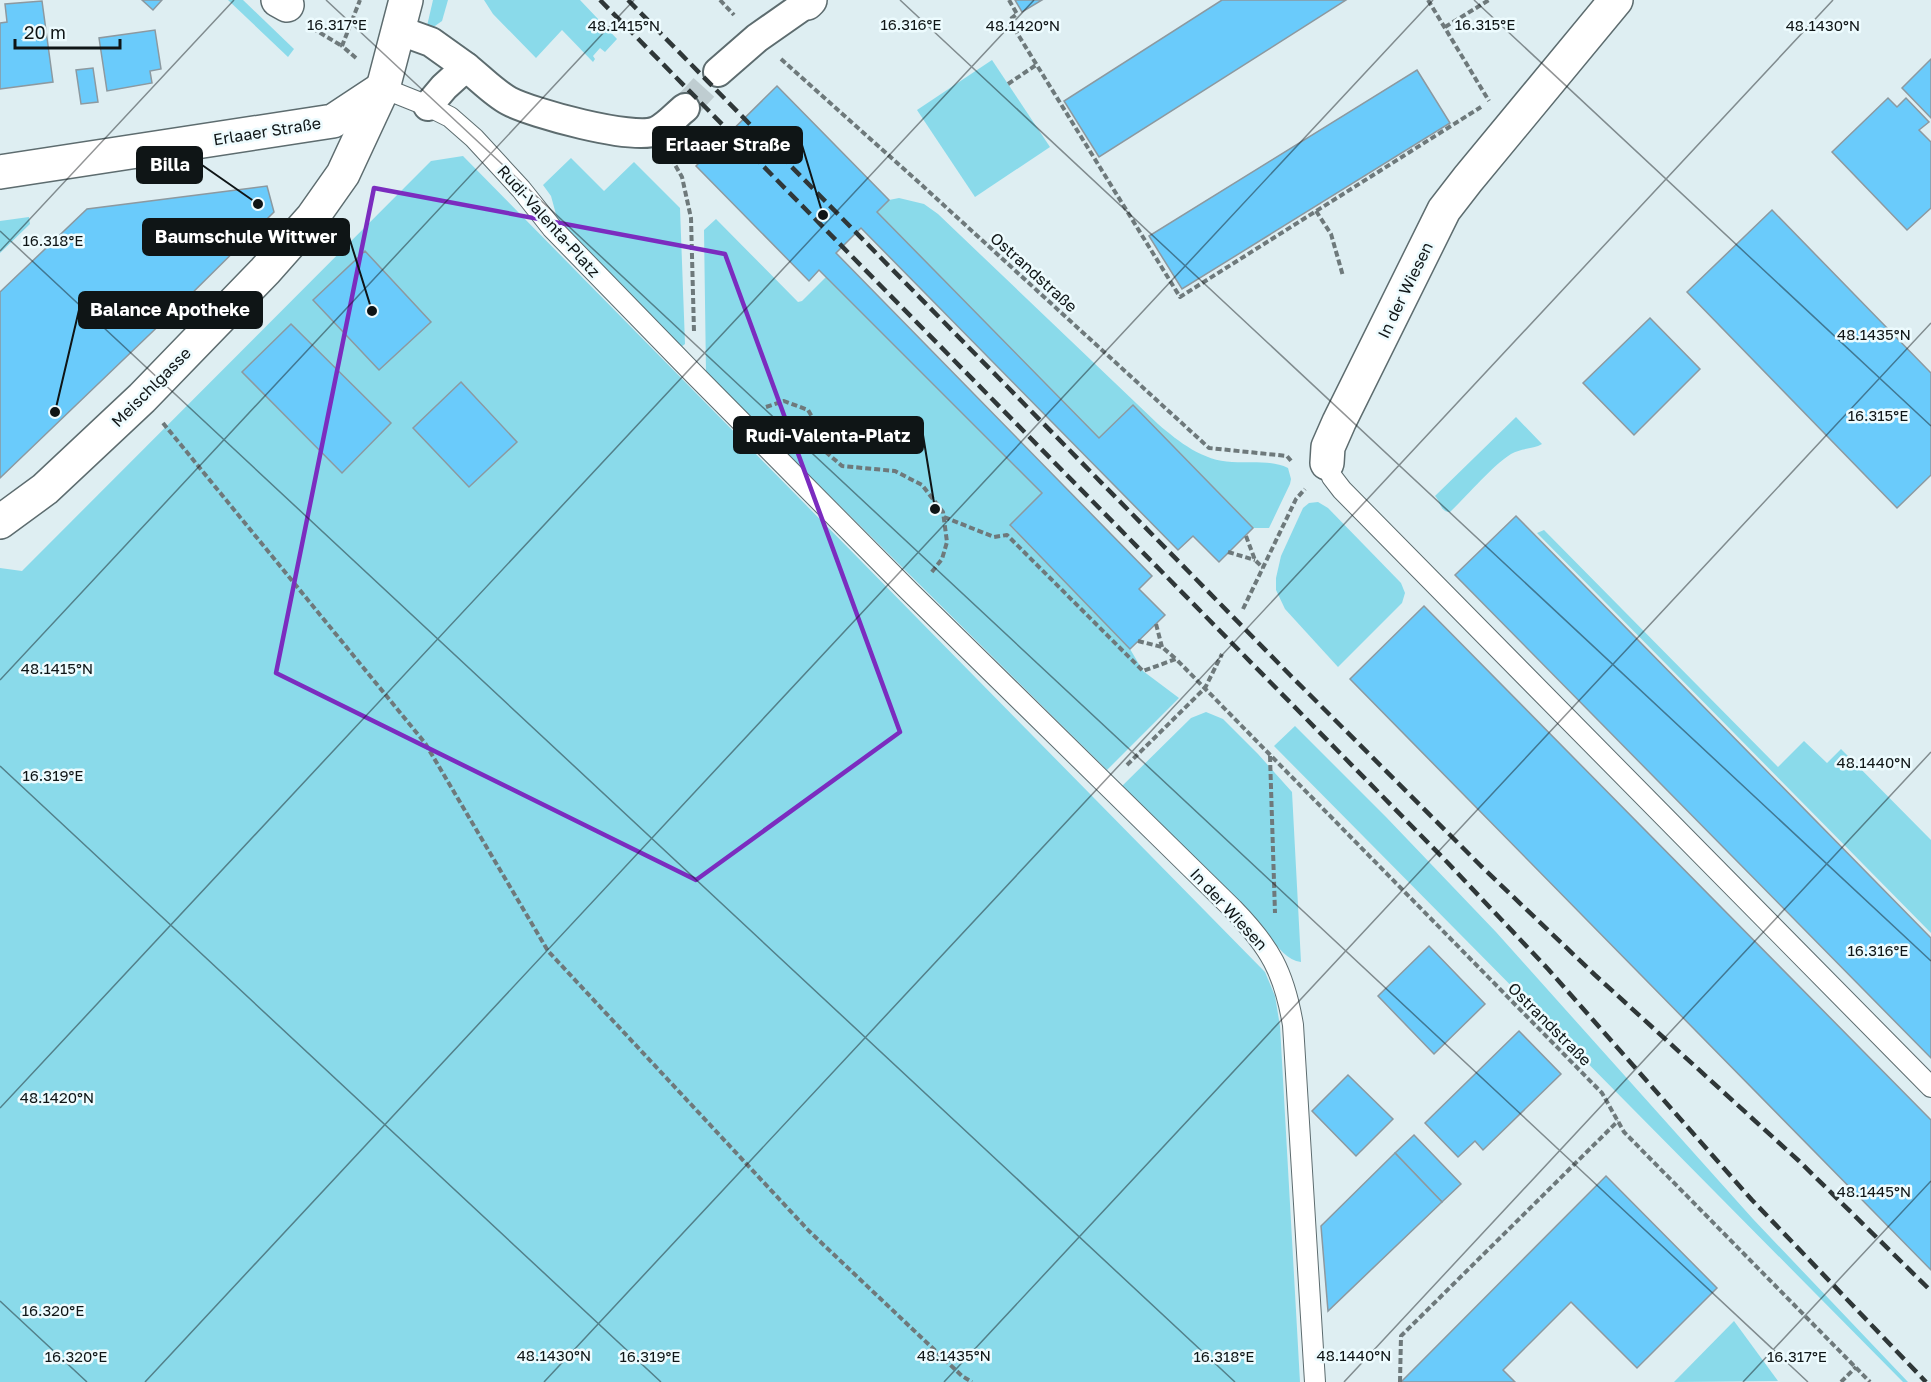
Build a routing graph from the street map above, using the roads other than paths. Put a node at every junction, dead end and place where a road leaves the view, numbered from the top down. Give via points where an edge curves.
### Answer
1 (1616, 0) edge
2 (808, 1) edge
3 (402, 15) edge
4 (466, 67) junction
5 (718, 72) tunnel mouth
6 (383, 88) junction
7 (428, 106) junction
8 (685, 108) tunnel mouth
9 (0, 172) edge
10 (1318, 474) joint
11 (0, 522) edge
12 (1107, 785) joint
13 (1931, 1087) edge
14 (1315, 1382) edge

1 - 10 street, In der Wiesen via 1455,195 1439,220 1339,422
2 - 5 street
3 - 4 street
3 - 6 street, Meischlgasse
4 - 7 street
4 - 8 street via 507,100 525,109 621,133 656,131
6 - 7 lane, Rudi-Valenta-Platz
6 - 9 street, Erlaaer Straße via 333,121
6 - 11 street, Meischlgasse via 343,174 312,218 142,398 45,489
7 - 12 lane, Rudi-Valenta-Platz via 450,117 474,138 552,228 695,375
10 - 13 lane via 1332,477
12 - 14 lane, In der Wiesen via 1246,923 1277,965 1293,1025

